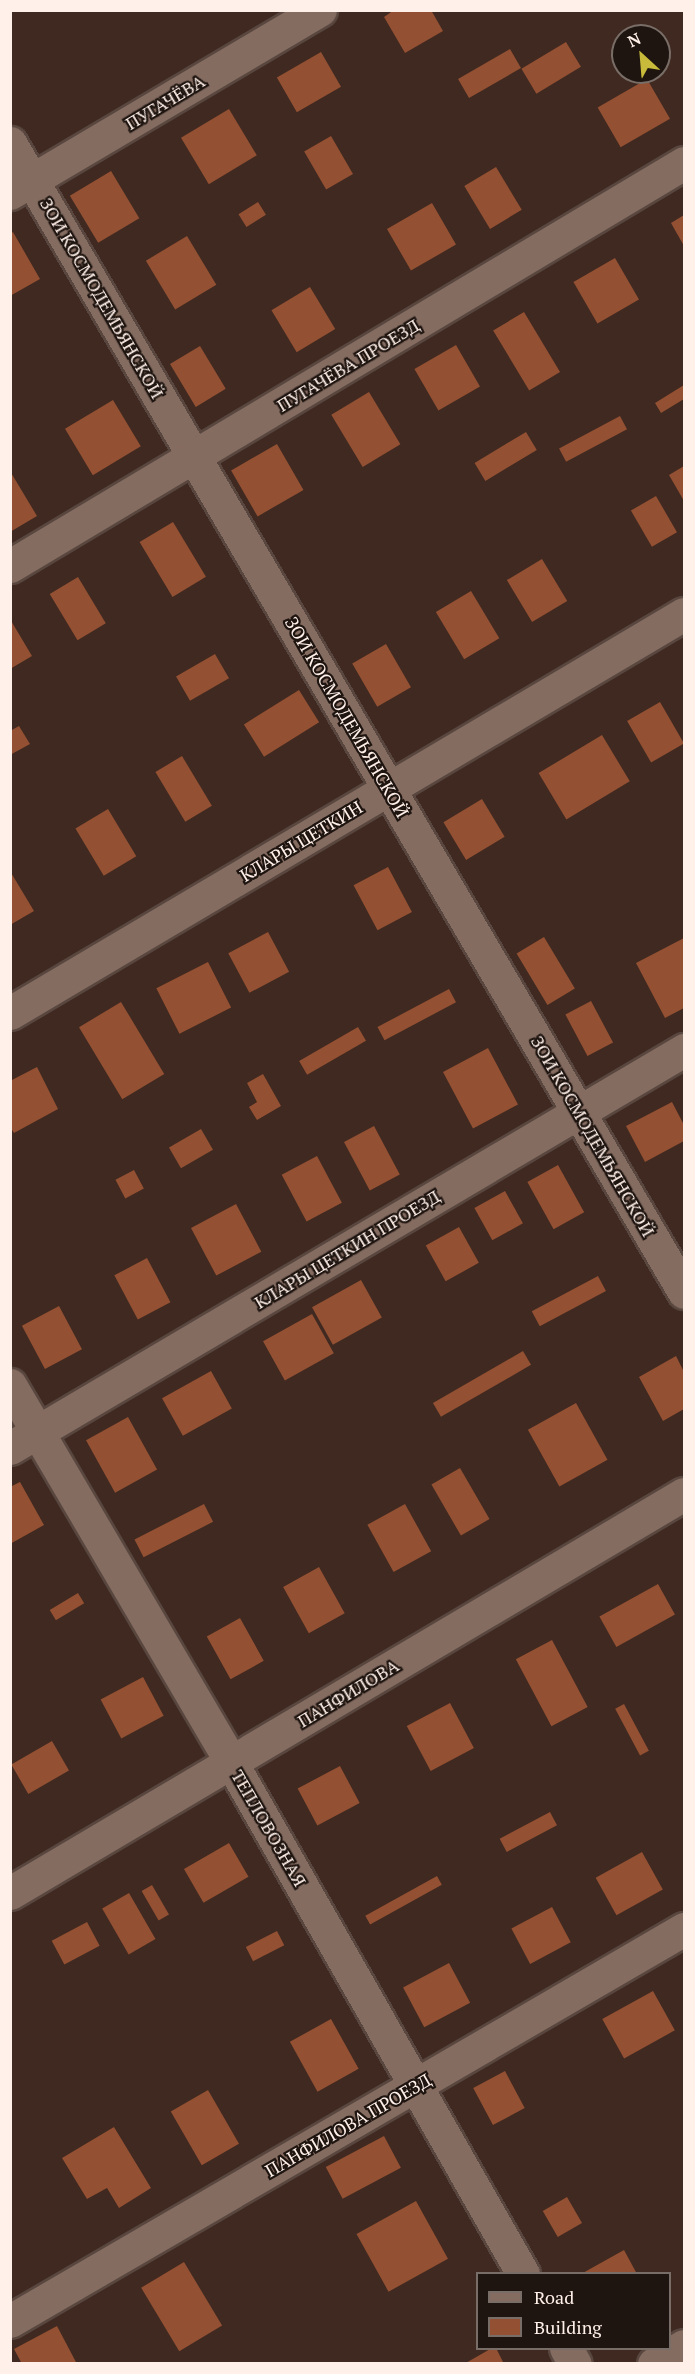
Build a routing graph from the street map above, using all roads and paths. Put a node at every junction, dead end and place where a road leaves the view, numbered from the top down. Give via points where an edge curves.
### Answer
1 (320, 10) edge
2 (10, 143) edge
3 (684, 164) edge
4 (22, 187) edge
5 (194, 456) junction
6 (10, 566) edge
7 (684, 614) edge
8 (389, 789) junction
9 (10, 1013) edge
10 (684, 1050) edge
11 (579, 1112) junction
12 (684, 1292) edge
13 (10, 1385) edge
14 (24, 1440) edge
15 (684, 1494) edge
16 (231, 1762) junction
17 (10, 1893) edge
18 (684, 1929) edge
19 (416, 2085) junction
20 (522, 2272) edge
21 (10, 2321) edge
22 (684, 2346) edge
23 (567, 2350) edge
24 (575, 2364) edge
25 (654, 2364) edge

1 - 4 street, ПУГАЧЁВА
2 - 4 street, ЗОИ КОСМОДЕМЬЯНСКОЙ
3 - 5 street, ПУГАЧЁВА ПРОЕЗД
4 - 5 street, ЗОИ КОСМОДЕМЬЯНСКОЙ
5 - 6 street, ПУГАЧЁВА ПРОЕЗД
5 - 8 street, ЗОИ КОСМОДЕМЬЯНСКОЙ
7 - 8 street, КЛАРЫ ЦЕТКИН
8 - 9 street, КЛАРЫ ЦЕТКИН
8 - 11 street, ЗОИ КОСМОДЕМЬЯНСКОЙ
10 - 11 street, КЛАРЫ ЦЕТКИН ПРОЕЗД
11 - 12 street, ЗОИ КОСМОДЕМЬЯНСКОЙ
11 - 14 street, КЛАРЫ ЦЕТКИН ПРОЕЗД
13 - 14 street, ТЕПЛОВОЗНАЯ
14 - 16 street, ТЕПЛОВОЗНАЯ
15 - 16 street, ПАНФИЛОВА
16 - 17 street, ПАНФИЛОВА
16 - 19 street, ТЕПЛОВОЗНАЯ
18 - 19 street, ПАНФИЛОВА ПРОЕЗД
19 - 20 street, ТЕПЛОВОЗНАЯ
19 - 21 street, ПАНФИЛОВА ПРОЕЗД
22 - 25 street
23 - 24 street

